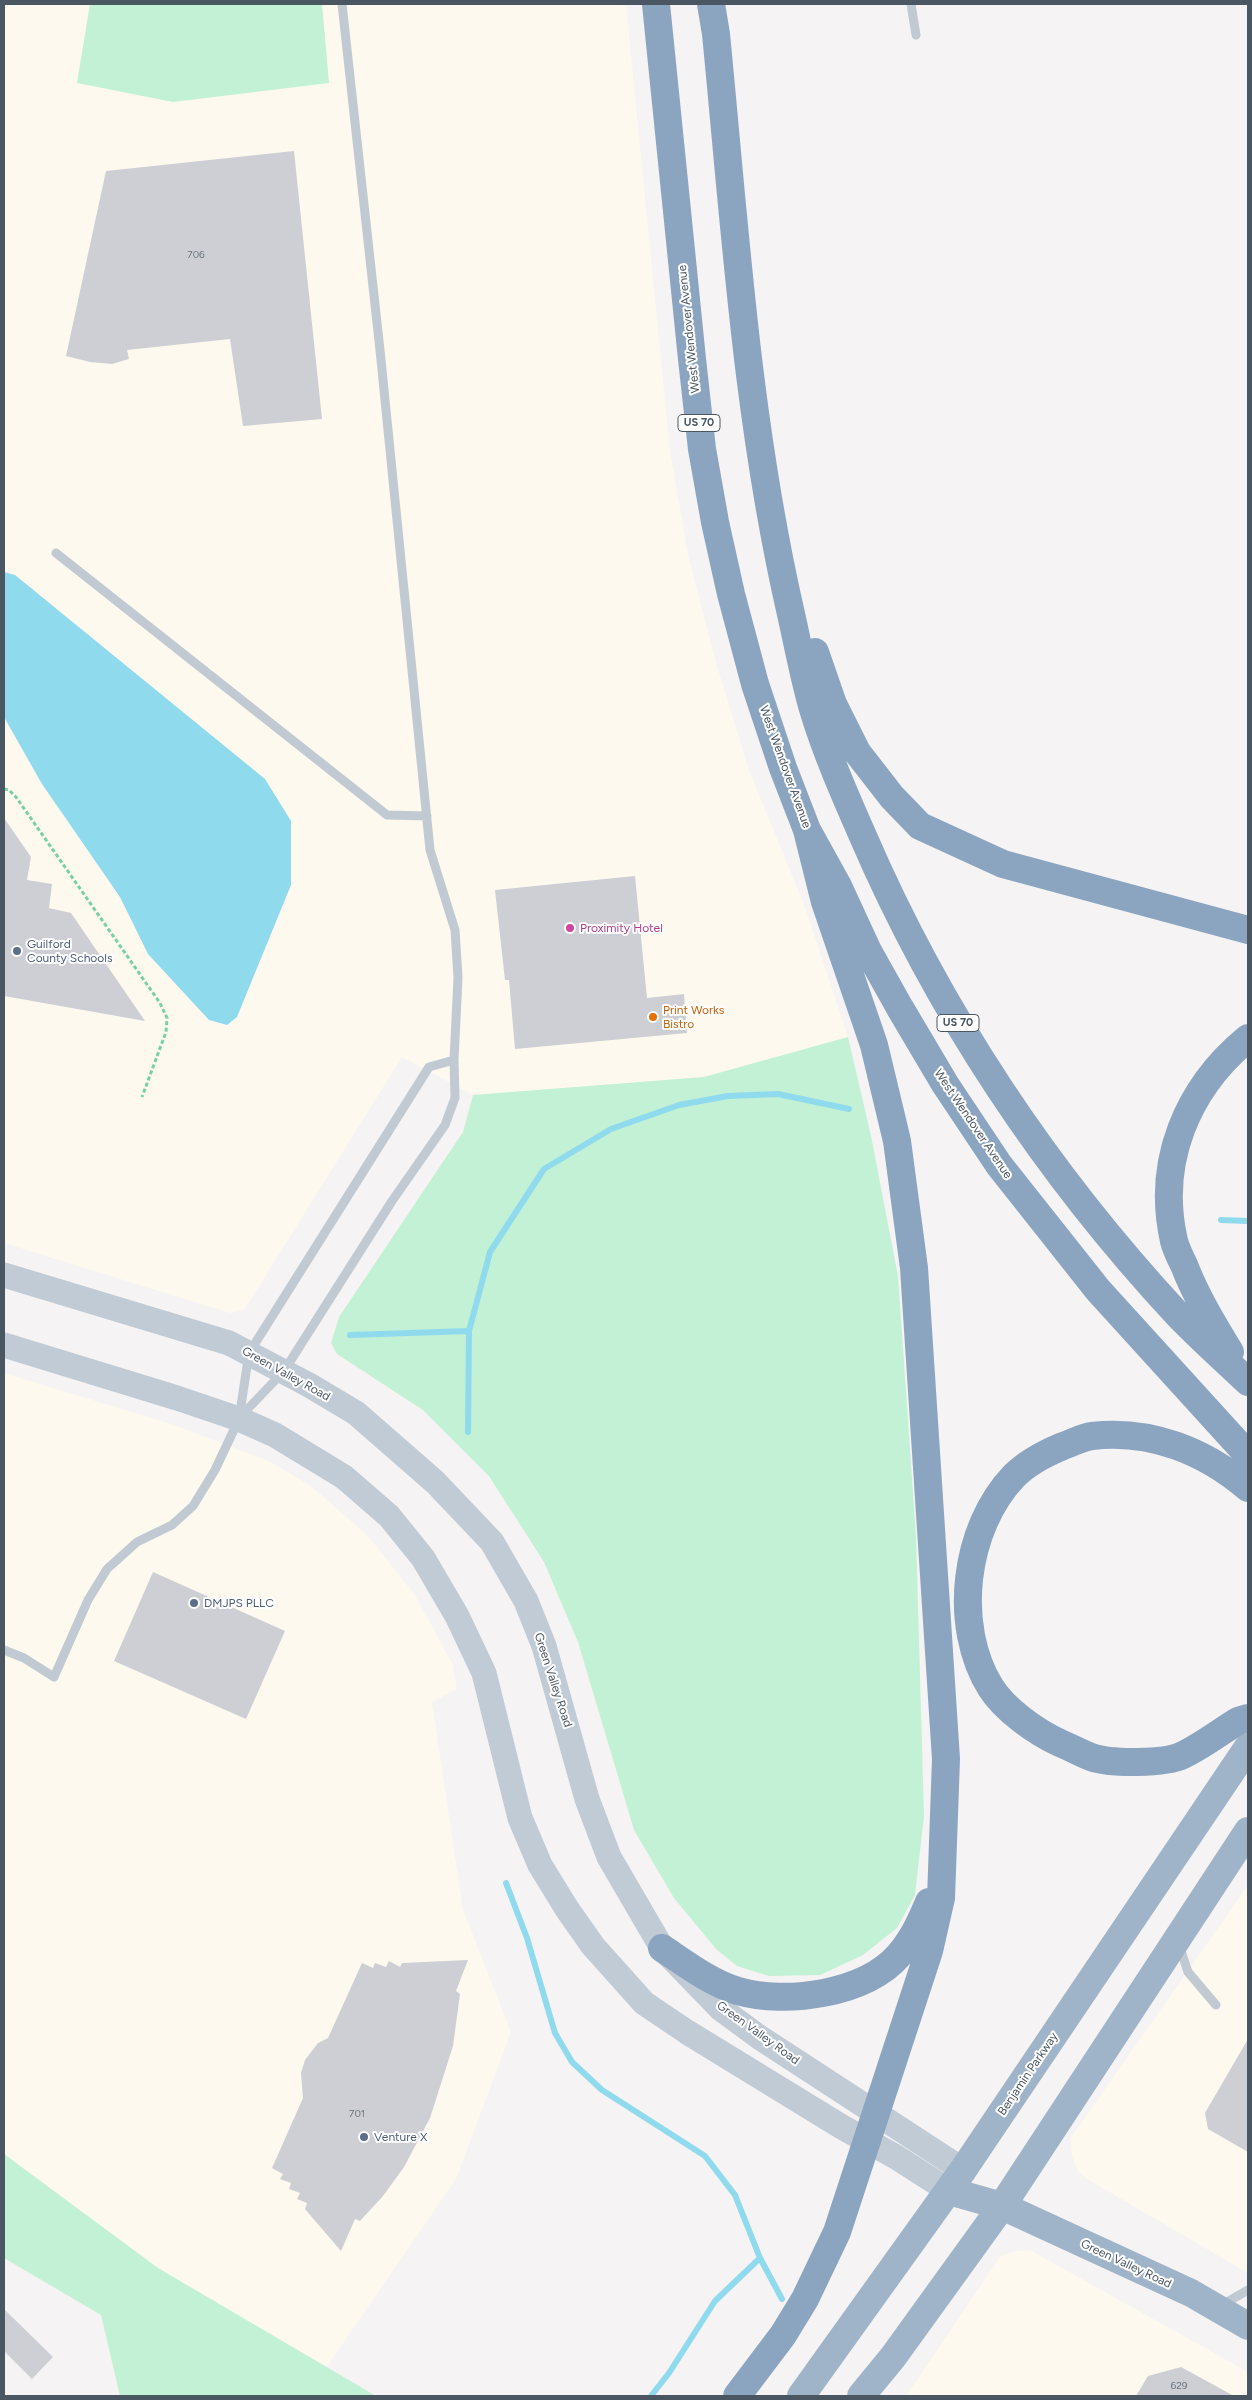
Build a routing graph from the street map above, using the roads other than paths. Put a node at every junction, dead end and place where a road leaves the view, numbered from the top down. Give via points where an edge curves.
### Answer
1 (342, 4) edge
2 (656, 4) edge
3 (711, 4) edge
4 (716, 4) edge
5 (911, 4) edge
6 (716, 34) junction
7 (916, 35) dead end
8 (56, 553) dead end
9 (786, 594) junction
10 (427, 816) junction
11 (807, 830) junction
12 (1248, 930) edge
13 (1248, 1038) edge
14 (454, 1060) junction
15 (4, 1275) edge
16 (4, 1345) edge
17 (249, 1353) junction
18 (284, 1371) junction
19 (1248, 1382) edge
20 (238, 1419) junction
21 (1248, 1456) edge
22 (1248, 1488) edge
23 (4, 1650) edge
24 (1248, 1718) edge
25 (1248, 1747) edge
26 (944, 1827) junction
27 (1248, 1831) edge
28 (1177, 1940) junction
29 (662, 1948) junction
30 (1216, 2005) dead end
31 (956, 2181) junction
32 (1002, 2206) junction
33 (1248, 2290) edge
34 (1217, 2308) junction
35 (1248, 2326) edge
36 (737, 2396) edge
37 (801, 2396) edge
38 (861, 2396) edge

1 - 10 lane
2 - 11 highway, West Wendover Avenue / US 70 via 702,448 715,522 755,684 782,768
3 - 6 highway, US 70
4 - 6 highway
5 - 7 lane
6 - 9 highway, US 70 via 753,411 766,498
8 - 10 lane via 387,815
9 - 12 highway via 820,662 833,704 857,752 892,797 920,826 1003,864
9 - 19 highway, US 70 via 813,708 841,786 908,933 956,1019 1007,1101 1110,1239 1180,1318
10 - 14 lane via 430,850 455,930 458,978
11 - 21 highway, West Wendover Avenue / US 70 via 900,1008 999,1165 1098,1290
11 - 26 highway via 825,902 874,1045 897,1141 914,1268 942,1678 946,1759
13 - 19 highway via 1232,1051 1204,1085 1180,1128 1168,1185 1174,1241 1197,1298
14 - 17 lane via 429,1068
14 - 18 lane via 455,1098 445,1125 387,1209
15 - 17 main road, Green Valley Road via 229,1343
16 - 20 main road, Green Valley Road
17 - 18 main road, Green Valley Road
17 - 20 lane
18 - 20 lane
18 - 29 main road, Green Valley Road via 356,1413 436,1482 492,1542 526,1601 544,1646 587,1799 609,1857
20 - 23 lane via 194,1506 172,1525 137,1542 108,1570 88,1600 54,1677
20 - 31 main road, Green Valley Road via 275,1435 344,1476 389,1516 423,1558 458,1616 484,1673 520,1818 540,1865 566,1909 594,1946 644,2002 842,2127 896,2157
22 - 24 highway via 1208,1459 1166,1441 1140,1436 1091,1436 1047,1453 1015,1475 983,1520 974,1548 969,1623 978,1661 991,1689 1021,1720 1093,1758 1148,1763 1181,1756
25 - 31 highway, Benjamin Parkway
26 - 29 highway via 931,1899 914,1935 899,1956 880,1973 861,1982 806,1996 783,1997 738,1991 702,1975
26 - 36 highway via 941,1898 929,1951 837,2232 783,2336
27 - 28 highway
28 - 30 lane via 1188,1972
28 - 32 highway
29 - 31 main road, Green Valley Road via 721,2009 905,2131
31 - 32 highway, Green Valley Road
31 - 37 highway, Benjamin Parkway
32 - 34 highway, Green Valley Road
32 - 38 highway
33 - 34 lane
34 - 35 highway, Green Valley Road

